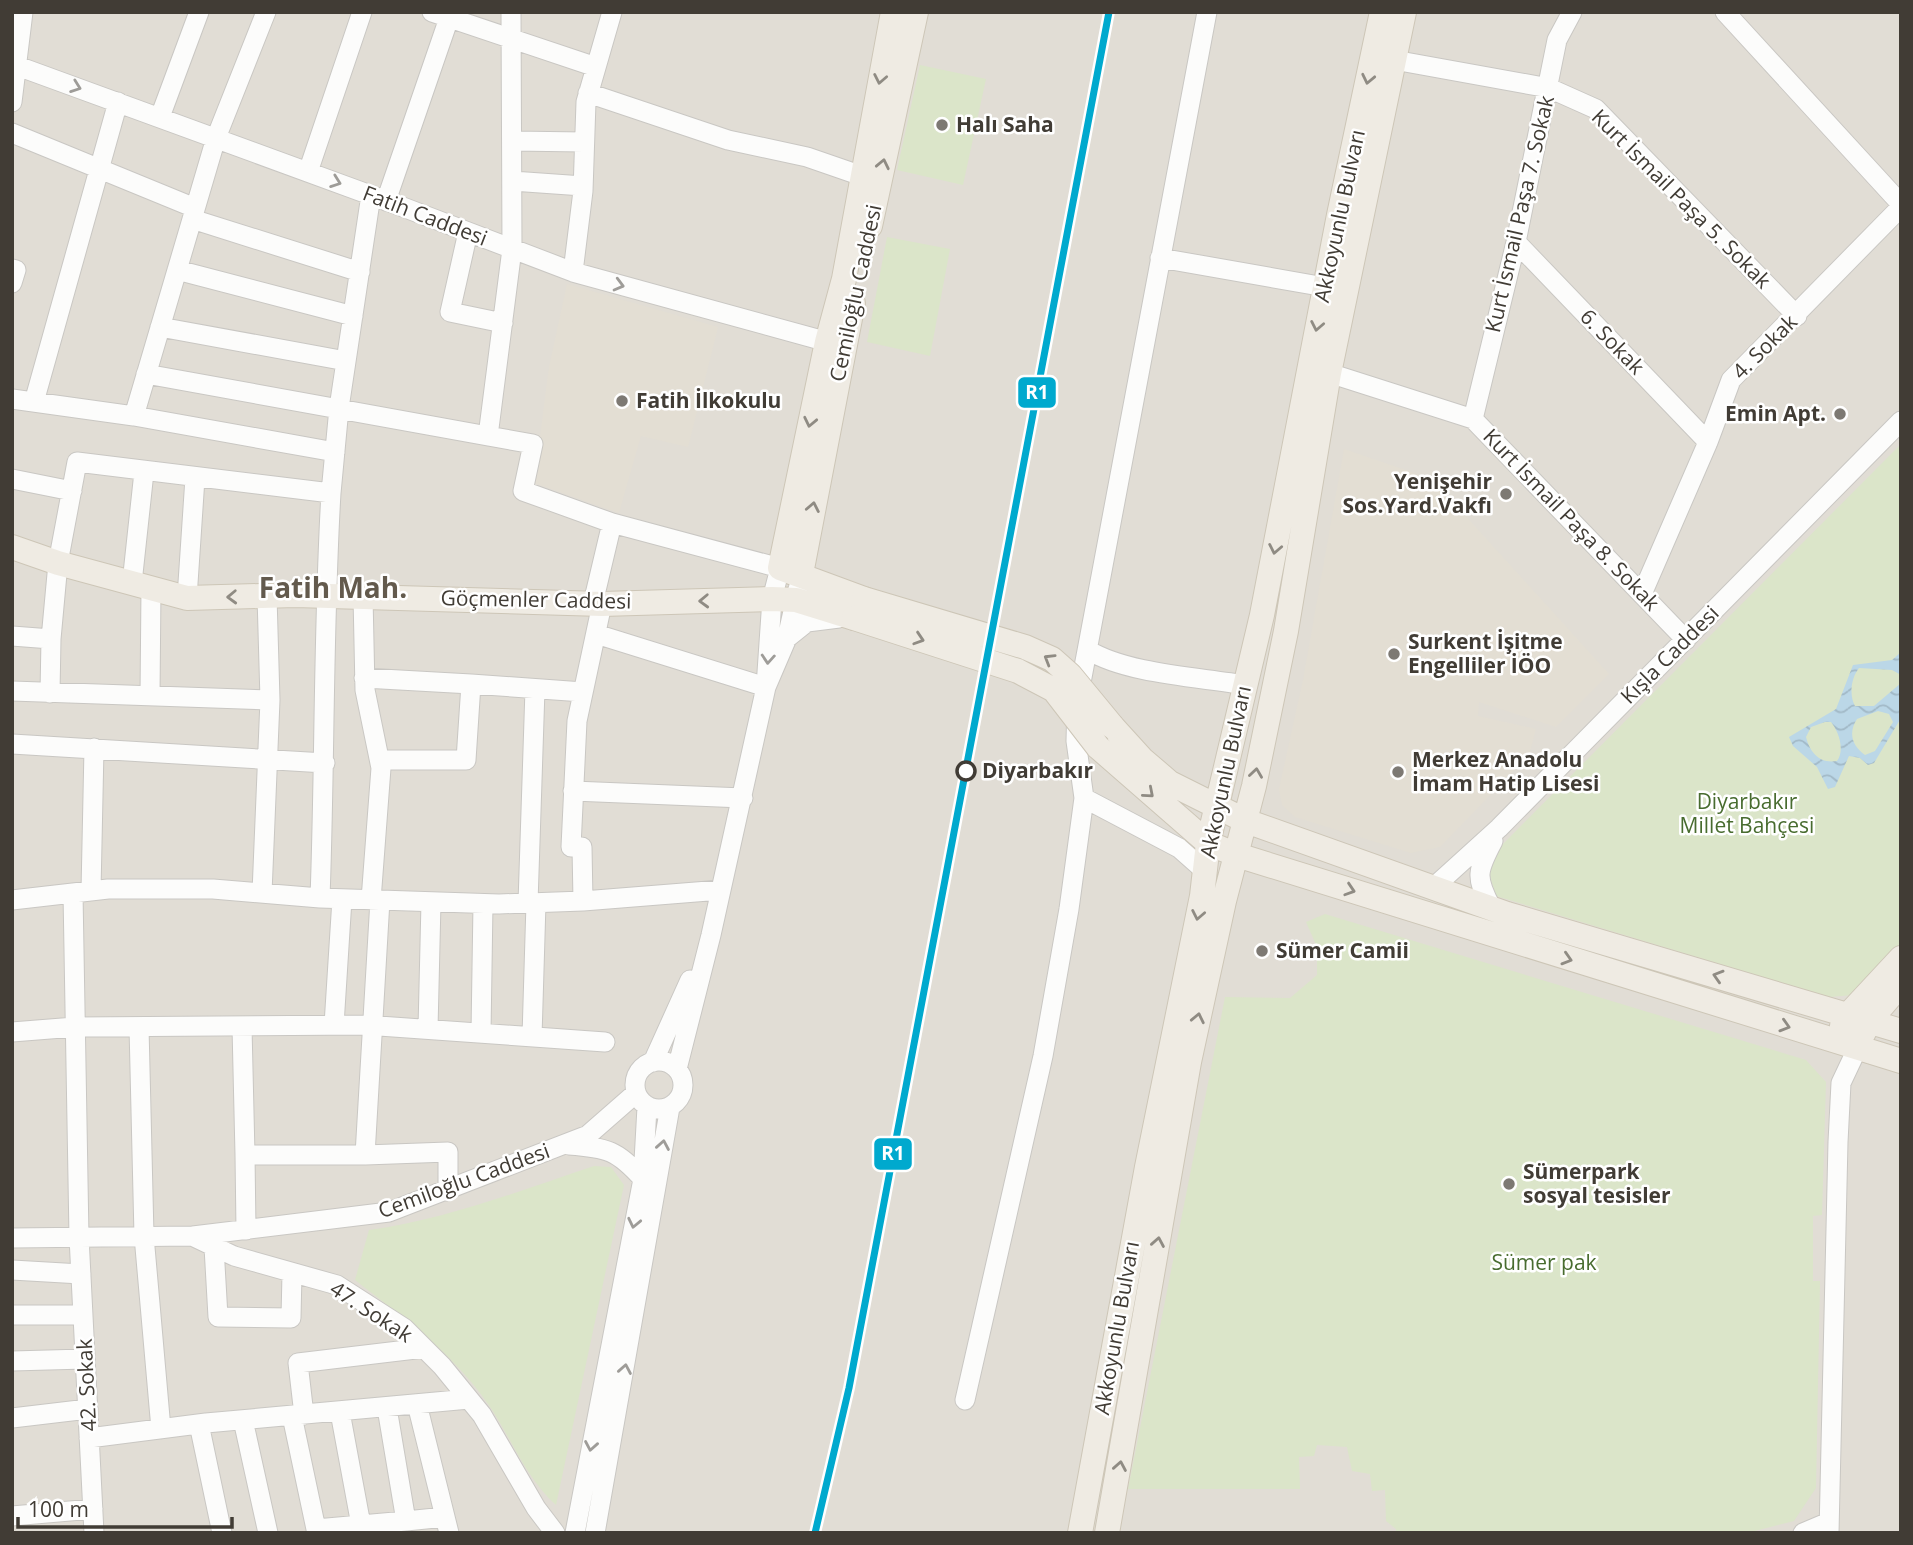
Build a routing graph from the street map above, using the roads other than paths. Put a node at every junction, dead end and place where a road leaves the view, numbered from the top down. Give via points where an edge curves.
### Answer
1 (23, 12) edge
2 (200, 12) edge
3 (266, 12) edge
4 (362, 12) edge
5 (511, 12) edge
6 (612, 12) edge
7 (893, 12) edge
8 (916, 12) edge
9 (1207, 12) edge
10 (1382, 12) edge
11 (1404, 12) edge
12 (1572, 12) edge
13 (1725, 12) edge
14 (440, 15) edge
15 (511, 38) junction
16 (1394, 60) junction
17 (15, 64) edge
18 (596, 67) junction
19 (1549, 88) junction
20 (588, 93) junction
21 (12, 102) edge
22 (118, 102) junction
23 (160, 117) junction
24 (12, 133) edge
25 (216, 138) junction
26 (512, 141) junction
27 (584, 142) junction
28 (98, 169) junction
29 (308, 172) junction
30 (862, 176) junction
31 (512, 181) junction
32 (583, 186) junction
33 (379, 198) junction
34 (1901, 205) edge
35 (194, 214) junction
36 (468, 232) junction
37 (1517, 242) junction
38 (512, 249) junction
39 (1160, 258) junction
40 (12, 269) edge
41 (177, 270) junction
42 (360, 272) junction
43 (573, 272) junction
44 (12, 283) edge
45 (1325, 287) junction
46 (353, 316) junction
47 (1797, 316) junction
48 (503, 323) junction
49 (160, 327) junction
50 (836, 344) junction
51 (346, 361) junction
52 (1329, 373) junction
53 (146, 374) junction
54 (12, 399) edge
55 (34, 402) junction
56 (339, 408) junction
57 (134, 416) junction
58 (1473, 419) junction
59 (1901, 421) edge
60 (488, 436) junction
61 (1708, 442) junction
62 (335, 452) junction
63 (144, 472) junction
64 (195, 478) junction
65 (12, 479) edge
66 (72, 491) junction
67 (331, 493) junction
68 (612, 523) junction
69 (12, 547) edge
70 (58, 563) junction
71 (795, 566) junction
72 (141, 586) junction
73 (1642, 594) junction
74 (325, 595) junction
75 (267, 596) junction
76 (363, 596) junction
77 (187, 598) junction
78 (784, 600) junction
79 (598, 603) junction
80 (859, 608) junction
81 (596, 634) junction
82 (12, 636) edge
83 (787, 638) junction
84 (51, 639) junction
85 (1686, 640) junction
86 (1088, 650) junction
87 (365, 678) junction
88 (471, 684) junction
89 (1245, 685) junction
90 (766, 687) junction
91 (535, 689) junction
92 (12, 691) edge
93 (583, 692) junction
94 (50, 693) junction
95 (150, 696) junction
96 (270, 700) junction
97 (12, 744) edge
98 (94, 748) junction
99 (268, 758) junction
100 (380, 760) junction
101 (324, 763) junction
102 (573, 791) junction
103 (743, 798) junction
104 (1084, 798) junction
105 (1217, 809) junction
106 (1246, 821) junction
107 (1499, 828) junction
108 (1208, 843) junction
109 (1237, 855) junction
110 (1205, 871) junction
111 (1435, 886) junction
112 (721, 890) junction
113 (82, 892) junction
114 (262, 893) junction
115 (320, 898) junction
116 (342, 899) junction
117 (12, 900) edge
118 (375, 900) junction
119 (583, 901) junction
120 (431, 902) junction
121 (532, 903) junction
122 (483, 904) junction
123 (1491, 907) junction
124 (711, 935) junction
125 (1901, 958) edge
126 (1901, 984) edge
127 (1859, 1017) junction
128 (334, 1025) junction
129 (373, 1026) junction
130 (75, 1027) junction
131 (139, 1027) junction
132 (242, 1027) junction
133 (428, 1029) junction
134 (1901, 1031) edge
135 (12, 1032) edge
136 (481, 1033) junction
137 (532, 1037) junction
138 (605, 1042) dead end
139 (1846, 1044) junction
140 (1901, 1061) edge
141 (653, 1062) junction
142 (677, 1069) junction
143 (641, 1100) junction
144 (670, 1107) junction
145 (564, 1144) junction
146 (245, 1155) junction
147 (365, 1155) junction
148 (643, 1179) junction
149 (448, 1191) junction
150 (246, 1230) junction
151 (144, 1236) junction
152 (187, 1236) junction
153 (79, 1237) junction
154 (12, 1238) edge
155 (214, 1247) junction
156 (12, 1270) edge
157 (292, 1273) junction
158 (81, 1274) junction
159 (12, 1315) edge
160 (83, 1315) junction
161 (424, 1348) junction
162 (85, 1359) junction
163 (12, 1361) edge
164 (469, 1399) junction
165 (965, 1401) dead end
166 (417, 1405) junction
167 (387, 1408) junction
168 (88, 1409) junction
169 (340, 1412) junction
170 (298, 1416) junction
171 (12, 1418) edge
172 (243, 1420) junction
173 (199, 1424) junction
174 (162, 1429) junction
175 (89, 1438) junction
176 (93, 1509) junction
177 (12, 1516) edge
178 (406, 1521) junction
179 (361, 1525) junction
180 (447, 1525) edge
181 (382, 1528) edge
182 (1829, 1528) edge
183 (330, 1530) edge
184 (94, 1533) edge
185 (222, 1533) edge
186 (268, 1533) edge
187 (555, 1533) edge
188 (575, 1533) edge
189 (595, 1533) edge
190 (1080, 1533) edge
191 (1107, 1533) edge
192 (1804, 1533) edge

1 - 17 street
2 - 23 street
3 - 25 street
4 - 29 street
5 - 15 street
6 - 18 street
7 -> 30 main road, Cemiloğlu Caddesi
50 -> 8 main road, Cemiloğlu Caddesi
9 - 39 street
10 -> 45 main road, Akkoyunlu Bulvarı
11 - 16 main road, Akkoyunlu Bulvarı
12 - 19 street, Kurt İsmail Paşa 7. Sokak via 1557,40
13 - 34 street
14 - 15 street
14 - 33 street
15 - 18 street
15 - 26 street
16 - 19 street, Kurt İsmail Paşa 5. Sokak
16 - 52 main road, Akkoyunlu Bulvarı
17 - 21 street
17 -> 22 street, Fatih Caddesi
18 - 20 street
19 - 37 street, Kurt İsmail Paşa 7. Sokak
19 - 47 street, Kurt İsmail Paşa 5. Sokak via 1596,109
20 - 27 street
20 - 30 street via 729,140 807,157
22 - 23 street, Fatih Caddesi
22 - 28 street
23 - 25 street, Fatih Caddesi
24 - 28 street
25 - 29 street, Fatih Caddesi
25 - 35 street
26 - 27 street
26 - 31 street
27 - 32 street
28 - 35 street
28 - 55 street
29 -> 33 street, Fatih Caddesi
30 - 50 main road, Cemiloğlu Caddesi
31 - 32 street
31 - 38 street
32 - 43 street
33 - 36 street, Fatih Caddesi
33 - 42 street
34 - 47 street, 4. Sokak
35 - 41 street
35 - 42 street
36 - 38 street, Fatih Caddesi
36 - 48 street via 450,312
37 - 58 street, Kurt İsmail Paşa 7. Sokak
37 - 61 street, 6. Sokak
38 - 43 street, Fatih Caddesi
38 - 48 street
39 - 45 street
39 - 86 street
40 - 44 street via 16,270
41 - 46 street
41 - 49 street
42 - 46 street
43 -> 50 street, Fatih Caddesi
45 -> 89 main road, Akkoyunlu Bulvarı
46 - 51 street
47 - 61 street, 4. Sokak via 1731,380
48 - 60 street
49 - 51 street
49 - 53 street
50 - 71 main road, Cemiloğlu Caddesi
51 - 56 street
52 - 58 street, Kurt İsmail Paşa 8. Sokak
106 -> 52 main road, Akkoyunlu Bulvarı via 1286,631
53 - 56 street
53 - 57 street
54 - 55 street
55 - 57 street
56 - 60 street
56 - 62 street
57 - 62 street
58 - 73 street, Kurt İsmail Paşa 8. Sokak
59 - 85 street, Kışla Caddesi
60 - 68 street via 533,444 523,491
61 - 73 street, 4. Sokak
62 - 67 street
63 - 64 street
63 - 66 street via 77,462
63 - 72 street
64 - 67 street
64 - 77 street
65 - 66 street
66 - 70 street
67 - 74 street
68 - 71 street
68 - 79 street
69 - 70 main road, Göçmenler Caddesi
70 - 72 main road, Göçmenler Caddesi
70 - 84 street
71 - 78 street
71 - 80 main road
72 - 77 main road, Göçmenler Caddesi
72 - 95 street
73 - 85 street, Kurt İsmail Paşa 8. Sokak
74 - 75 main road, Göçmenler Caddesi
74 - 76 main road, Göçmenler Caddesi
74 - 101 street
75 -> 77 main road, Göçmenler Caddesi
75 - 96 street
76 - 79 main road, Göçmenler Caddesi
76 - 87 street
78 -> 79 main road, Göçmenler Caddesi
78 - 80 main road, Göçmenler Caddesi
78 - 83 street
78 -> 90 street
79 - 81 street
80 - 83 street via 816,619
105 -> 80 main road, bridge via 1170,783 1142,759 1052,659 1025,647
80 -> 108 main road, bridge via 1054,690 1098,747
81 - 90 street
81 - 93 street
82 - 84 street
83 - 90 street
84 - 94 street
85 - 107 street, Kışla Caddesi
86 - 89 street via 1101,659
86 - 104 street via 1076,716
87 - 88 street
87 - 100 street
88 - 91 street
88 - 100 street via 466,760
89 - 105 main road, Akkoyunlu Bulvarı
90 - 103 street
91 - 93 street
91 - 121 street
92 - 94 street
93 - 102 street
94 - 95 street
95 - 96 street
96 - 99 street
97 - 98 street
98 - 99 street
98 - 113 street, 42. Sokak
99 - 101 street
99 - 114 street
100 - 118 street
101 - 115 street
102 - 103 street
102 - 119 street via 571,847 582,847
103 - 112 street
104 - 110 street via 1179,848
104 - 165 street via 1042,1056
105 - 106 main road
105 - 108 main road, Akkoyunlu Bulvarı
106 - 109 main road, Akkoyunlu Bulvarı
106 - 111 main road
107 - 111 street, Kışla Caddesi
107 - 123 street via 1479,867 1480,886
108 - 109 main road
108 - 110 main road, Akkoyunlu Bulvarı
109 -> 139 main road
191 -> 109 main road, Akkoyunlu Bulvarı via 1189,1062
110 -> 190 main road, Akkoyunlu Bulvarı
111 - 123 main road
112 - 119 street
112 - 124 street
113 - 114 street via 213,889
113 - 117 street
113 - 130 street, 42. Sokak
114 - 115 street
115 - 116 street
116 - 118 street
116 - 128 street
118 - 120 street
118 - 129 street
119 - 121 street
120 - 122 street
120 - 133 street
121 - 122 street
121 - 137 street
122 - 136 street
127 -> 123 main road
124 - 141 street
124 - 142 street
125 - 127 main road
126 - 127 main road
127 - 134 main road
127 - 139 main road
128 - 129 street
128 - 132 street
129 - 133 street
129 - 147 street
130 - 131 street
130 - 135 street
130 - 153 street, 42. Sokak
131 - 132 street
131 - 151 street
132 - 146 street
133 - 136 street
136 - 137 street
137 - 138 street
139 - 140 main road
139 - 182 street via 1841,1083
141 - 142 street via 666,1062
141 - 143 street via 638,1072
142 - 144 street via 683,1087
143 - 144 street via 654,1109
143 - 145 street, Cemiloğlu Caddesi via 588,1135
143 - 148 street
189 -> 144 street
145 - 148 street via 620,1154
145 - 149 street, Cemiloğlu Caddesi
146 - 147 street
146 - 150 street
147 - 149 street via 448,1152
148 -> 188 street
149 - 150 street, Cemiloğlu Caddesi via 389,1212
150 - 152 street, Cemiloğlu Caddesi
151 - 152 street, Cemiloğlu Caddesi
151 - 153 street, Cemiloğlu Caddesi
151 - 174 street
152 - 155 street, 47. Sokak
153 - 154 street, Cemiloğlu Caddesi
153 - 158 street, 42. Sokak
155 - 157 street, 47. Sokak
155 - 157 street via 218,1317 291,1318
156 - 158 street
157 - 161 street, 47. Sokak via 337,1285 404,1328
158 - 160 street, 42. Sokak
159 - 160 street
160 - 162 street, 42. Sokak
161 - 164 street, 47. Sokak
161 - 170 street via 298,1363
162 - 163 street
162 - 168 street, 42. Sokak
164 - 166 street
164 - 187 street, 47. Sokak
166 - 167 street
166 - 180 street
167 - 169 street
167 - 178 street
168 - 171 street
168 - 175 street, 42. Sokak
169 - 170 street
169 - 179 street
170 - 172 street
170 - 183 street via 316,1529
172 - 173 street
172 - 186 street
173 - 174 street
173 - 185 street
174 - 175 street
175 - 176 street, 42. Sokak
176 - 177 street
176 - 184 street, 42. Sokak
178 - 180 street
178 - 181 street
179 - 181 street
179 - 183 street
182 - 192 street

